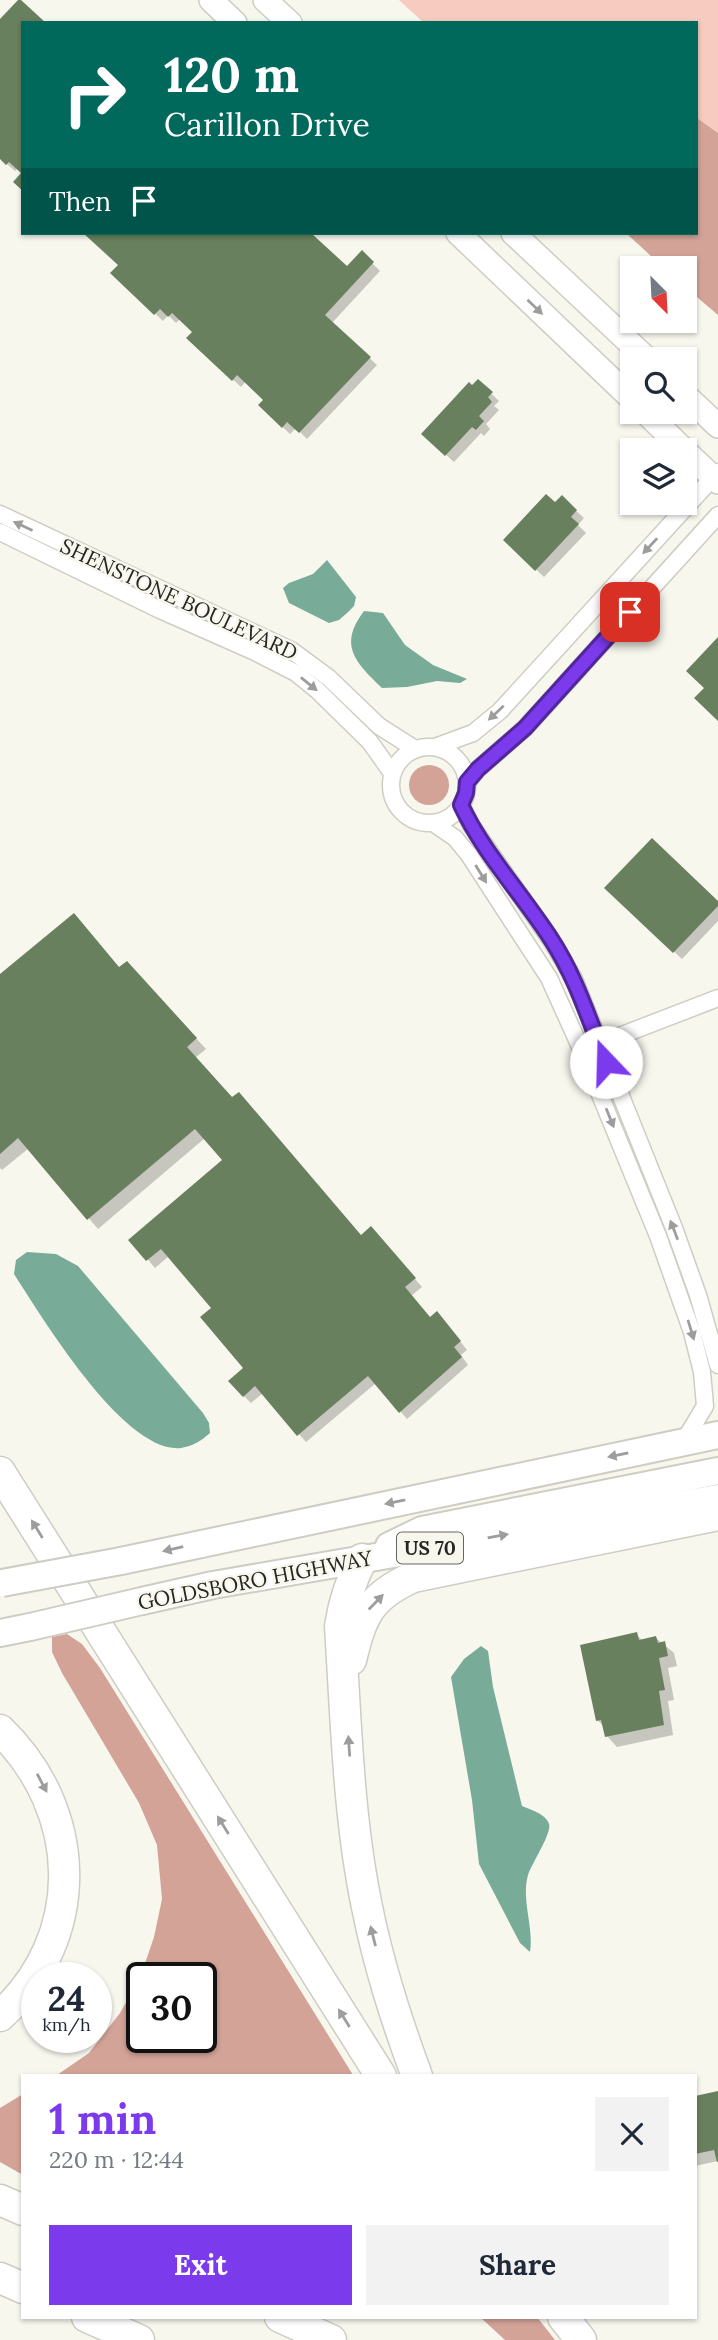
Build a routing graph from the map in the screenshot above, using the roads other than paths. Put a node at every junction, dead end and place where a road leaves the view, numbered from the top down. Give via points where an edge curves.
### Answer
1 (211, 0) edge
2 (265, 0) edge
3 (233, 21) edge
4 (288, 21) edge
5 (460, 235) edge
6 (515, 235) edge
7 (634, 347) edge
8 (620, 388) edge
9 (697, 406) edge
10 (657, 424) edge
11 (718, 426) edge
12 (672, 438) edge
13 (697, 461) edge
14 (716, 477) edge
15 (0, 514) edge
16 (718, 515) edge
17 (0, 532) edge
18 (435, 747) junction
19 (415, 750) junction
20 (392, 773) junction
21 (467, 782) junction
22 (461, 805) junction
23 (436, 825) junction
24 (718, 998) edge
25 (598, 1044) junction
26 (582, 1051) junction
27 (718, 1365) edge
28 (718, 1435) edge
29 (684, 1441) junction
30 (718, 1471) edge
31 (0, 1472) edge
32 (718, 1498) edge
33 (718, 1512) edge
34 (362, 1559) junction
35 (1, 1583) edge
36 (0, 1633) edge
37 (344, 1687) junction
38 (0, 1730) edge
39 (0, 2016) edge
40 (380, 2074) edge
41 (416, 2074) edge
42 (0, 2200) edge
43 (21, 2209) edge
44 (0, 2278) edge
45 (21, 2287) edge
46 (92, 2319) edge
47 (284, 2319) edge
48 (565, 2319) edge
49 (139, 2340) edge
50 (331, 2340) edge
51 (581, 2340) edge

1 - 3 main road
2 - 4 main road
5 -> 8 main road
6 - 7 main road
9 - 11 main road
10 - 12 main road
13 - 14 main road
14 -> 18 street via 500,711 473,733
19 -> 15 street, SHENSTONE BOULEVARD via 379,726 329,678 291,650
16 - 21 street via 525,728
17 -> 20 street, SHENSTONE BOULEVARD via 296,673 370,742
18 - 19 street
18 - 21 street via 456,758
19 - 20 street via 404,756
20 - 23 street via 390,791 400,811 413,821
21 - 22 street
22 - 23 street
22 - 25 street via 483,845 551,940 573,979
23 -> 26 street via 469,855 538,959
24 - 25 street
25 - 26 street
27 -> 25 street via 674,1228
26 -> 29 street via 692,1332 705,1406
28 - 29 main road, US 70
29 -> 35 main road, US 70, bridge
30 - 34 main road via 422,1530
40 -> 31 highway
34 -> 32 main road, GOLDSBORO HIGHWAY / US 70
37 -> 33 highway via 365,1613 395,1585 413,1577
34 - 36 main road, GOLDSBORO HIGHWAY / US 70, bridge via 213,1585
34 - 37 highway via 344,1600 340,1626
41 -> 37 highway via 389,2002 366,1907
38 -> 39 highway via 29,1761 43,1785 55,1812 64,1861 61,1909 54,1934 29,1983
42 - 43 highway
44 - 45 highway
46 - 49 highway
47 - 50 highway
48 - 51 highway

